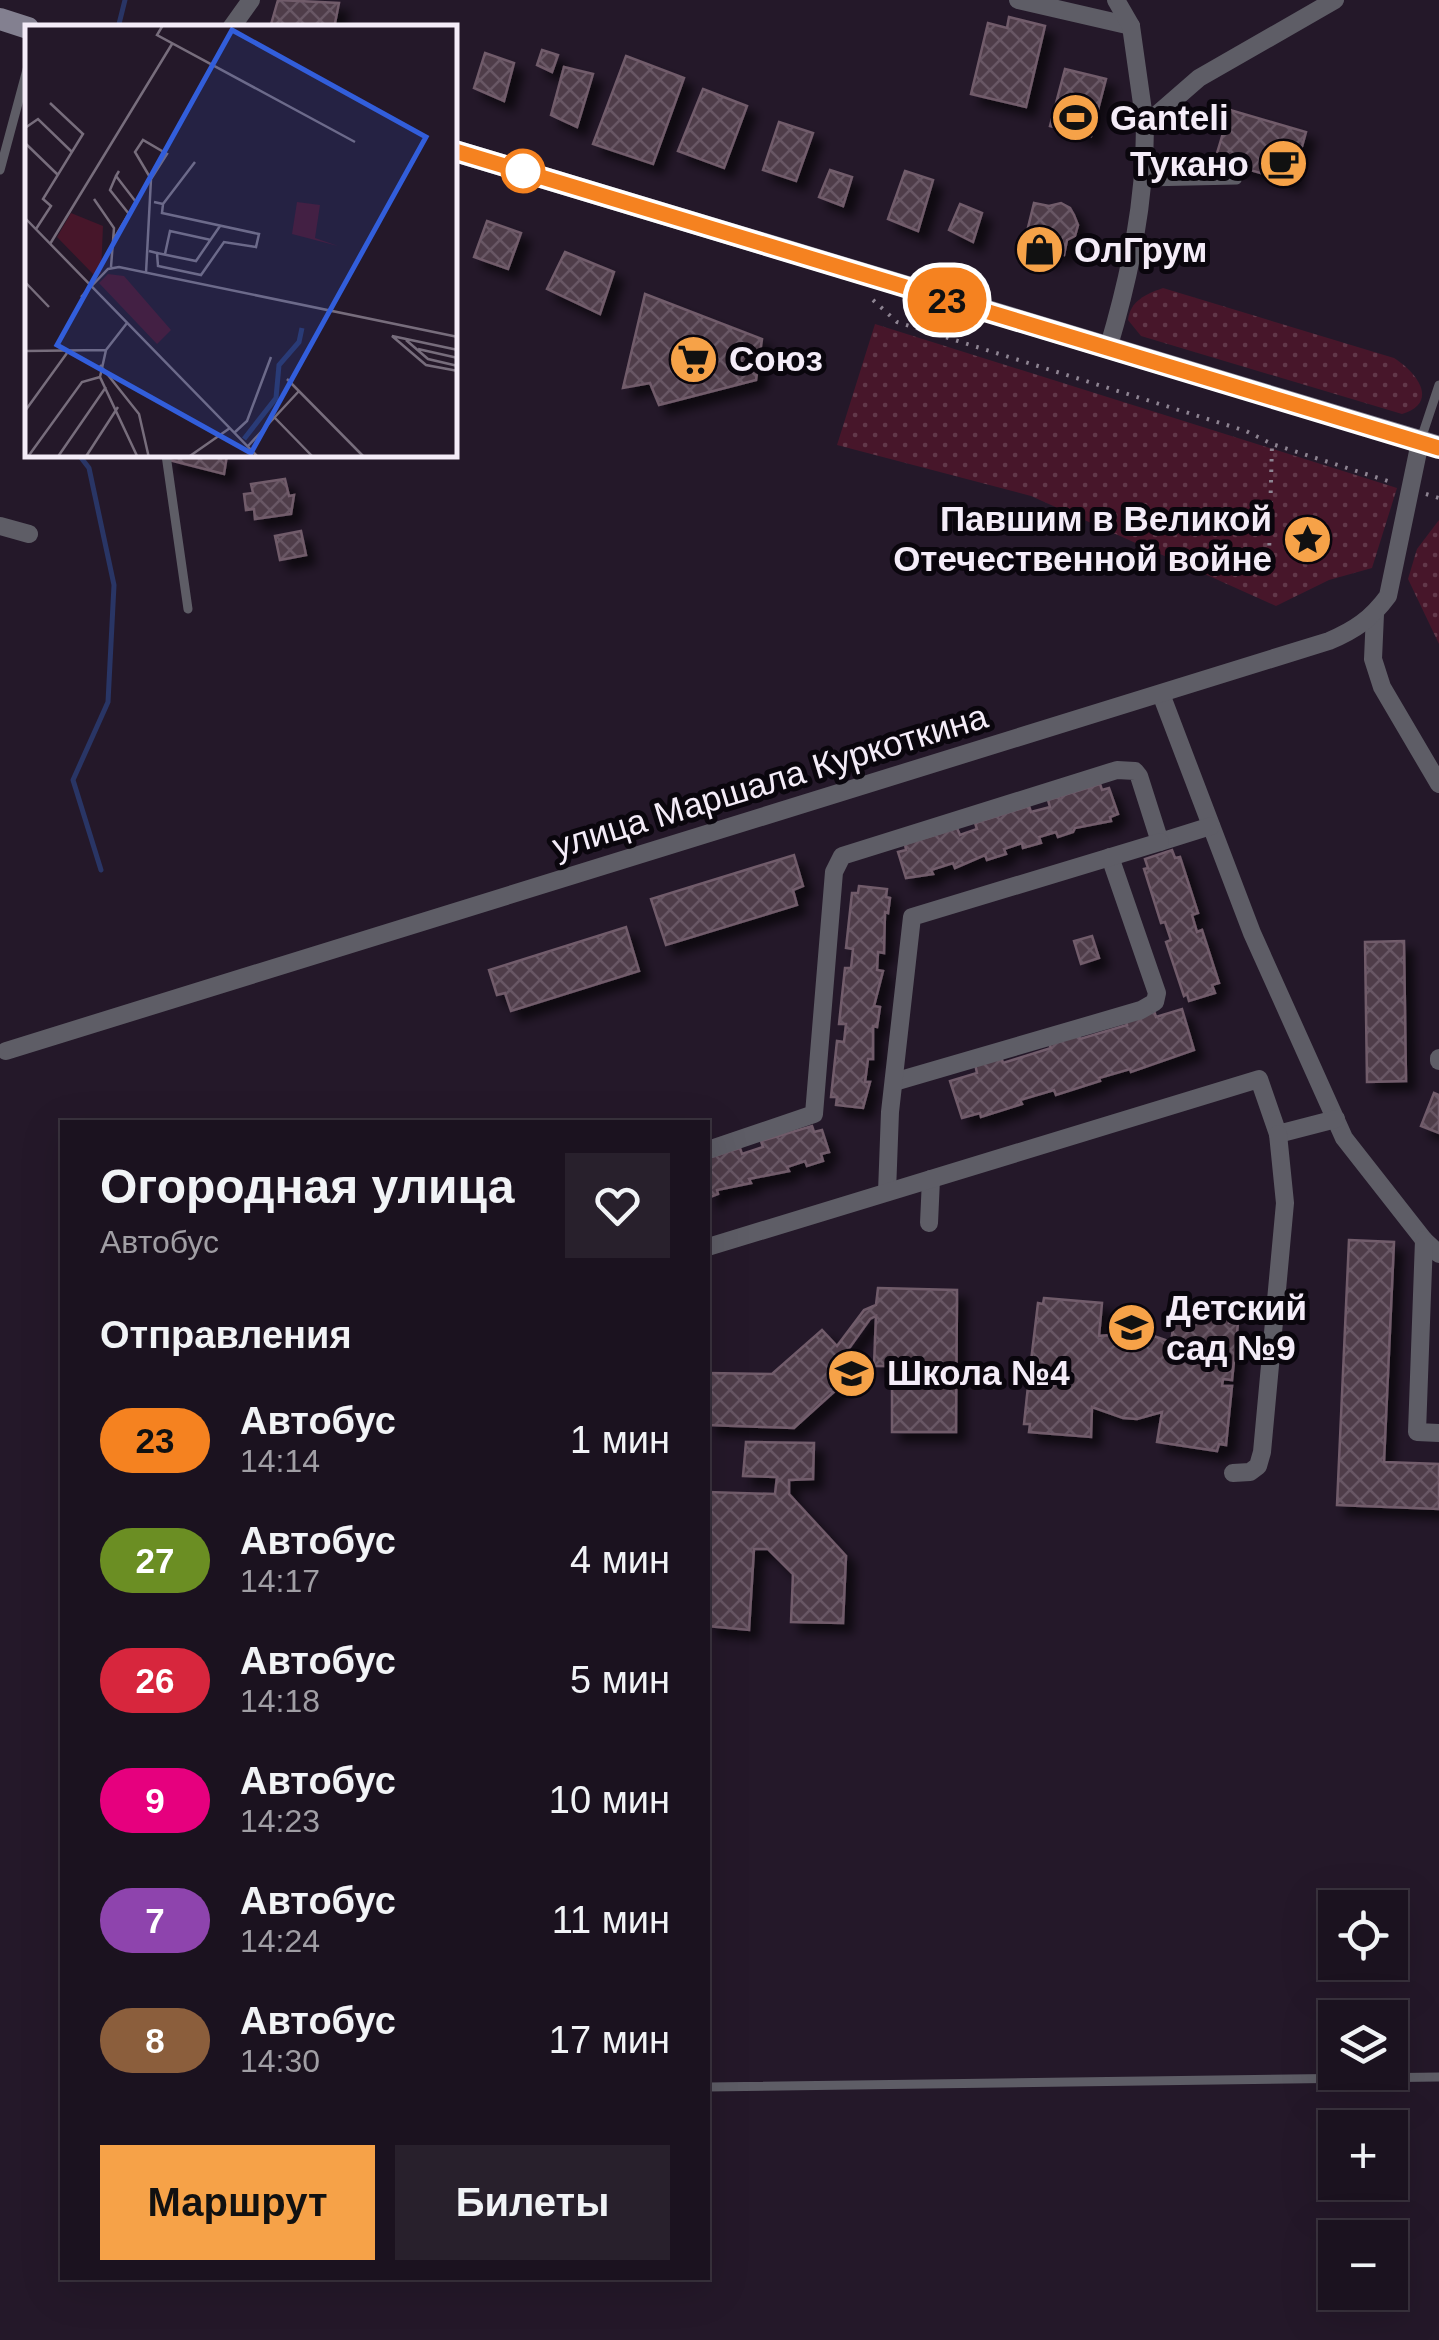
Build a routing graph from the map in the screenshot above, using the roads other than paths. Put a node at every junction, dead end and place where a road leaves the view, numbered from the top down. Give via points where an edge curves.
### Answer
1 (250, 0) edge
2 (1018, 0) edge
3 (1116, 0) edge
4 (1335, 0) edge
5 (0, 19) edge
6 (233, 25) edge
7 (1132, 26) junction
8 (25, 27) edge
9 (25, 77) edge
10 (1145, 125) junction
11 (458, 152) edge
12 (0, 170) edge
13 (1237, 180) dead end
14 (1145, 182) junction
15 (1108, 349) junction
16 (1439, 385) edge
17 (1430, 445) edge
18 (166, 458) edge
19 (0, 526) edge
20 (29, 534) dead end
21 (188, 609) dead end
22 (1375, 614) junction
23 (1160, 694) junction
24 (1439, 784) edge
25 (1212, 826) junction
26 (1160, 842) junction
27 (1110, 857) junction
28 (3, 1052) edge
29 (894, 1082) junction
30 (1336, 1119) junction
31 (1278, 1134) junction
32 (710, 1149) edge
33 (930, 1179) junction
34 (887, 1192) junction
35 (929, 1223) dead end
36 (1424, 1240) junction
37 (710, 1245) edge
38 (1439, 1254) edge
39 (1439, 1433) edge
40 (1233, 1474) dead end
41 (1439, 2077) edge
42 (710, 2087) edge

1 - 6 street
2 - 7 street
3 - 7 street
4 - 10 street via 1199,78
5 - 8 main road
7 - 10 street
9 - 12 lane
10 - 14 street
11 - 15 main road
13 - 14 lane
14 - 15 street
15 - 17 main road
16 - 17 lane
17 - 22 street via 1412,489 1388,596
18 - 21 lane
19 - 20 street
22 - 23 street, улица Маршала Куркоткина via 1330,642
22 - 24 street via 1372,659 1382,688
23 - 25 street
23 - 28 street, улица Маршала Куркоткина
25 - 26 street
25 - 30 street
26 - 27 street
26 - 32 street via 1139,776 1117,770 842,856 834,872 814,1114
27 - 29 street via 912,917
27 - 29 street via 1156,1002
29 - 34 street
30 - 31 street
30 - 36 street
31 - 33 street via 1259,1079
31 - 40 street via 1286,1203 1262,1452 1258,1466
33 - 34 street
33 - 35 street
34 - 37 street
36 - 38 street
36 - 39 street via 1417,1432
41 - 42 lane

